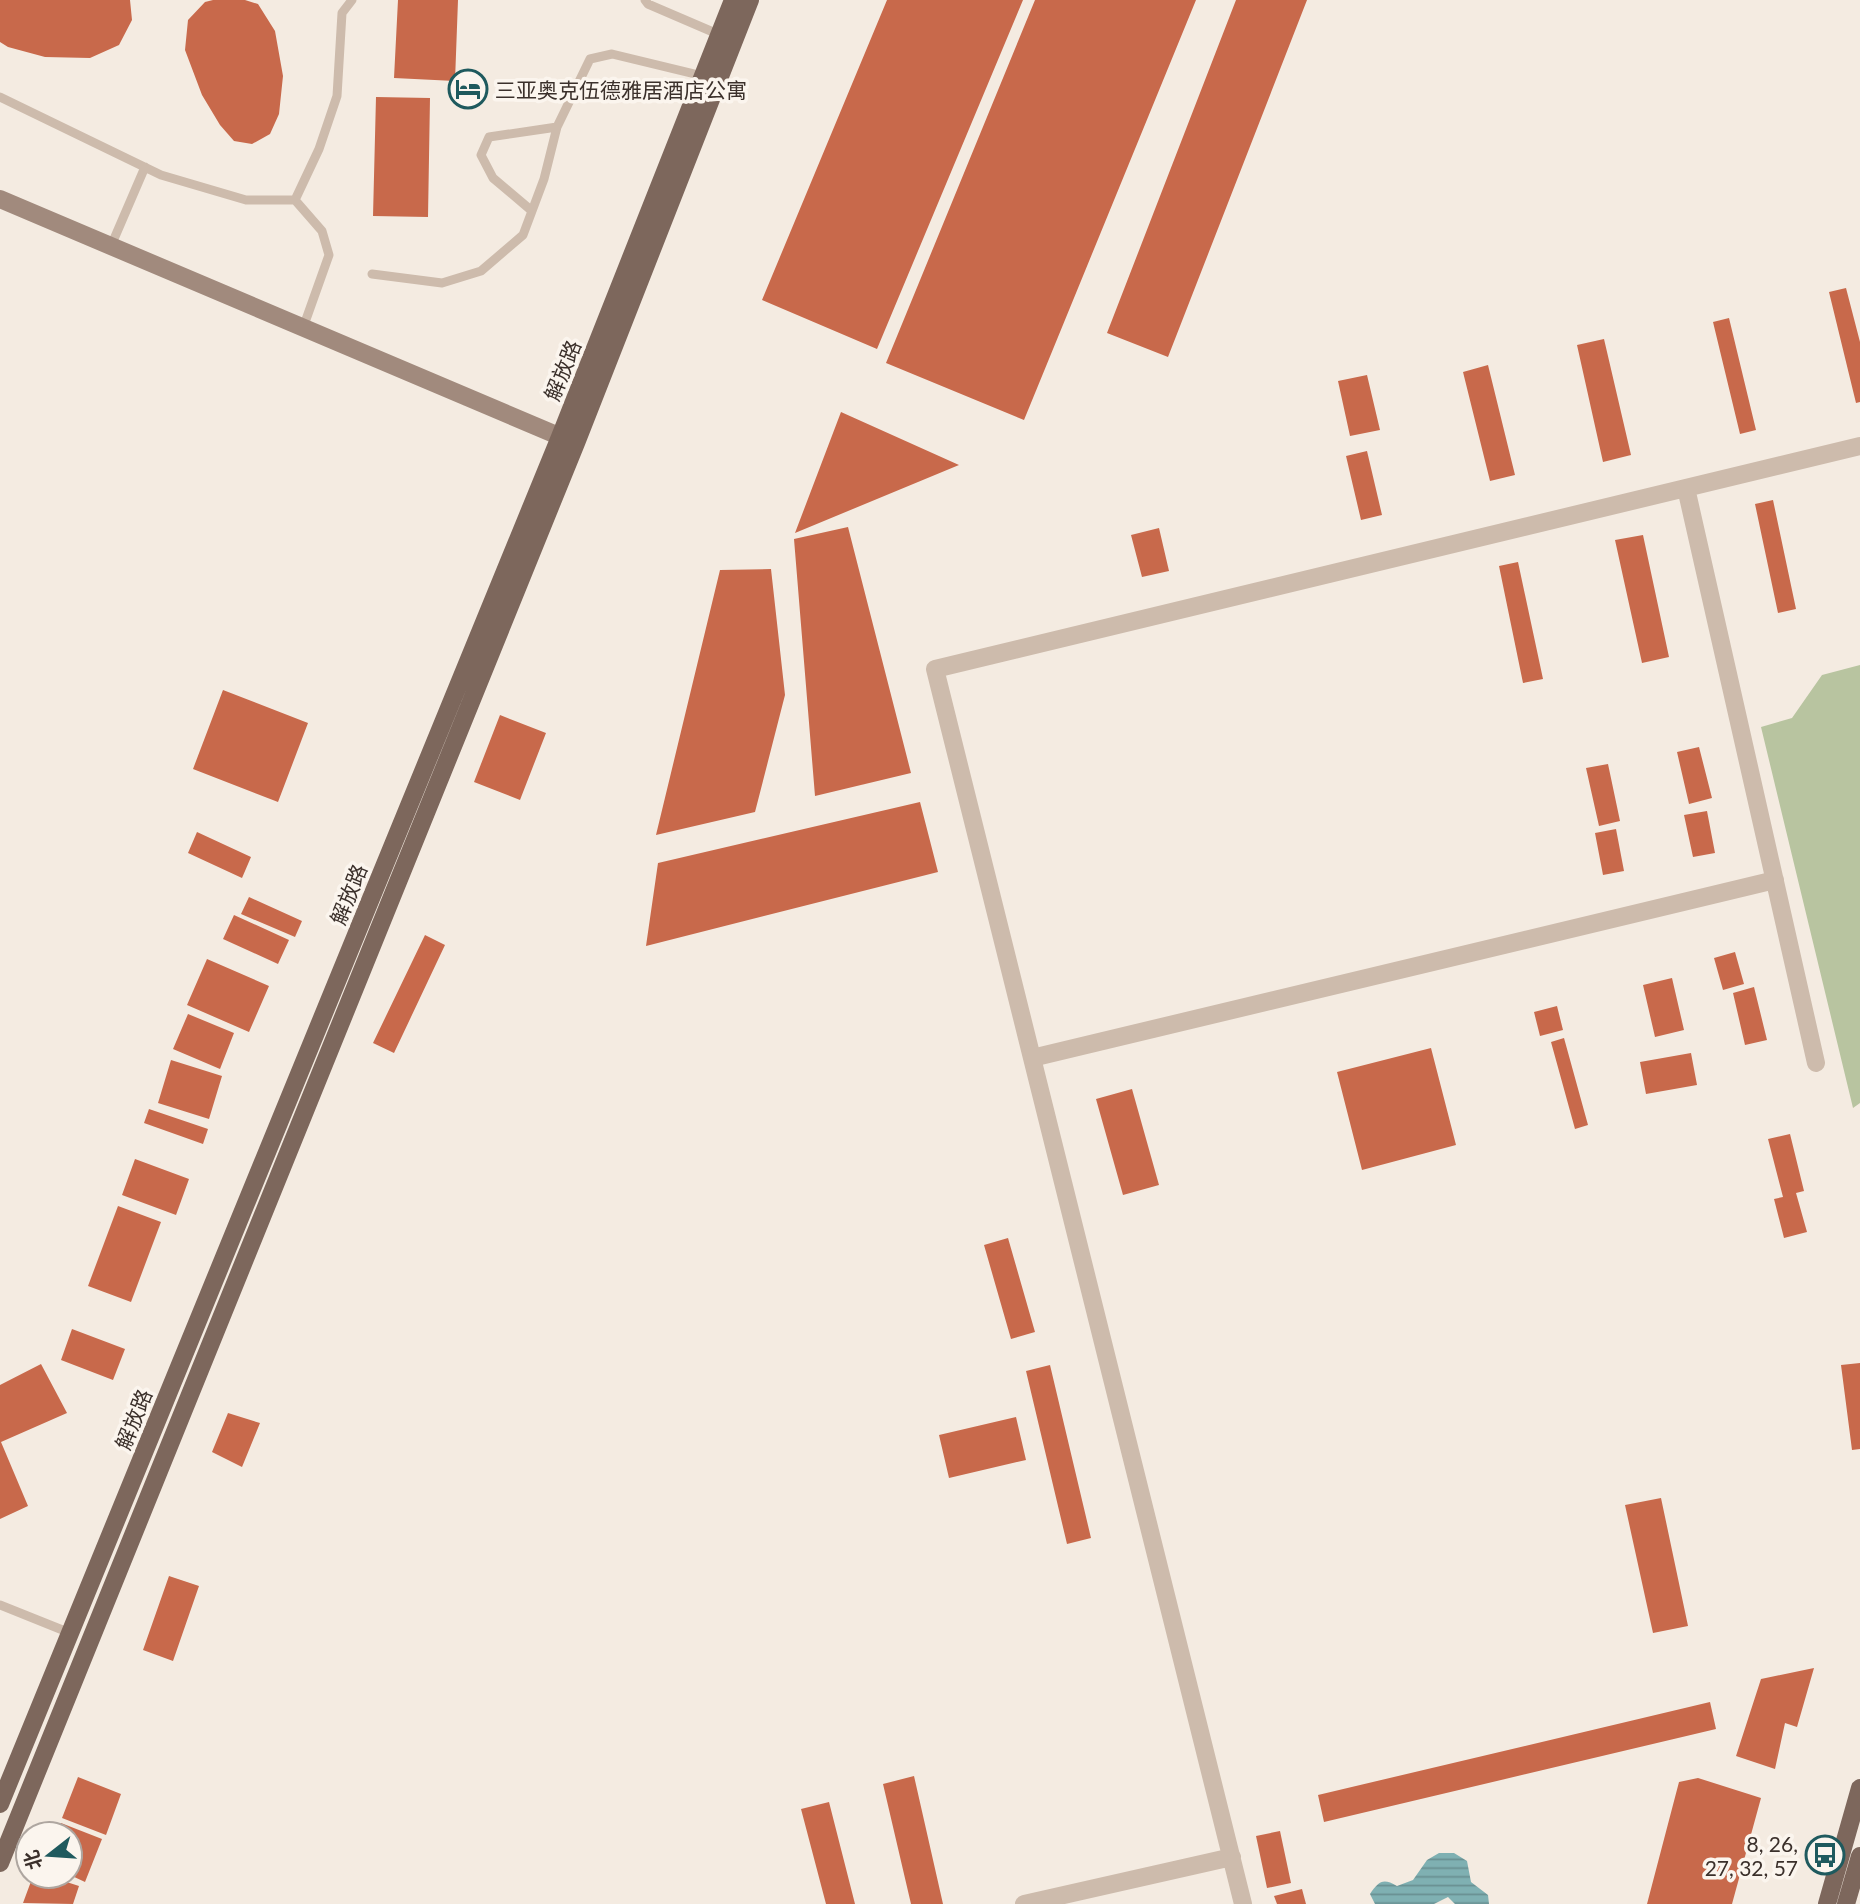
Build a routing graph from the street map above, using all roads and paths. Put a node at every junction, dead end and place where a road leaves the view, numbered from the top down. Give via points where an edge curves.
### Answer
1 (352, 0) edge
2 (645, 0) edge
3 (733, 0) edge
4 (750, 0) edge
5 (720, 35) junction
6 (704, 76) junction
7 (0, 97) edge
8 (556, 127) junction
9 (145, 167) junction
10 (0, 199) edge
11 (295, 200) junction
12 (532, 211) junction
13 (111, 246) junction
14 (372, 274) dead end
15 (303, 327) junction
16 (568, 440) junction
17 (1860, 446) edge
18 (1686, 488) junction
19 (1775, 880) junction
20 (1032, 1058) junction
21 (1815, 1063) dead end
22 (0, 1605) edge
23 (70, 1633) junction
24 (1860, 1788) edge
25 (0, 1804) edge
26 (1860, 1856) edge
27 (1231, 1857) junction
28 (0, 1863) edge
29 (1024, 1904) edge
30 (1243, 1904) edge
31 (1827, 1904) edge
32 (1846, 1904) edge

1 - 11 lane via 342,13 337,96
2 - 5 lane
3 - 5 main road, 解放路
4 - 16 main road
5 - 6 main road, 解放路
6 - 8 lane via 612,54 590,60
6 - 16 main road, 解放路
7 - 9 lane
8 - 12 lane
8 - 12 lane via 489,137 481,155 493,178
9 - 11 lane via 246,200
9 - 13 lane
10 - 13 street
11 - 15 lane via 322,231 329,255
12 - 14 lane via 523,235 481,271 442,282
13 - 15 street
15 - 16 street
16 - 23 main road, 解放路
16 - 28 main road
17 - 18 street
18 - 19 street
18 - 20 street via 935,669
19 - 20 street
19 - 21 street
20 - 27 street
22 - 23 lane
23 - 25 main road, 解放路
24 - 31 main road
26 - 32 main road
27 - 29 street
27 - 30 street

